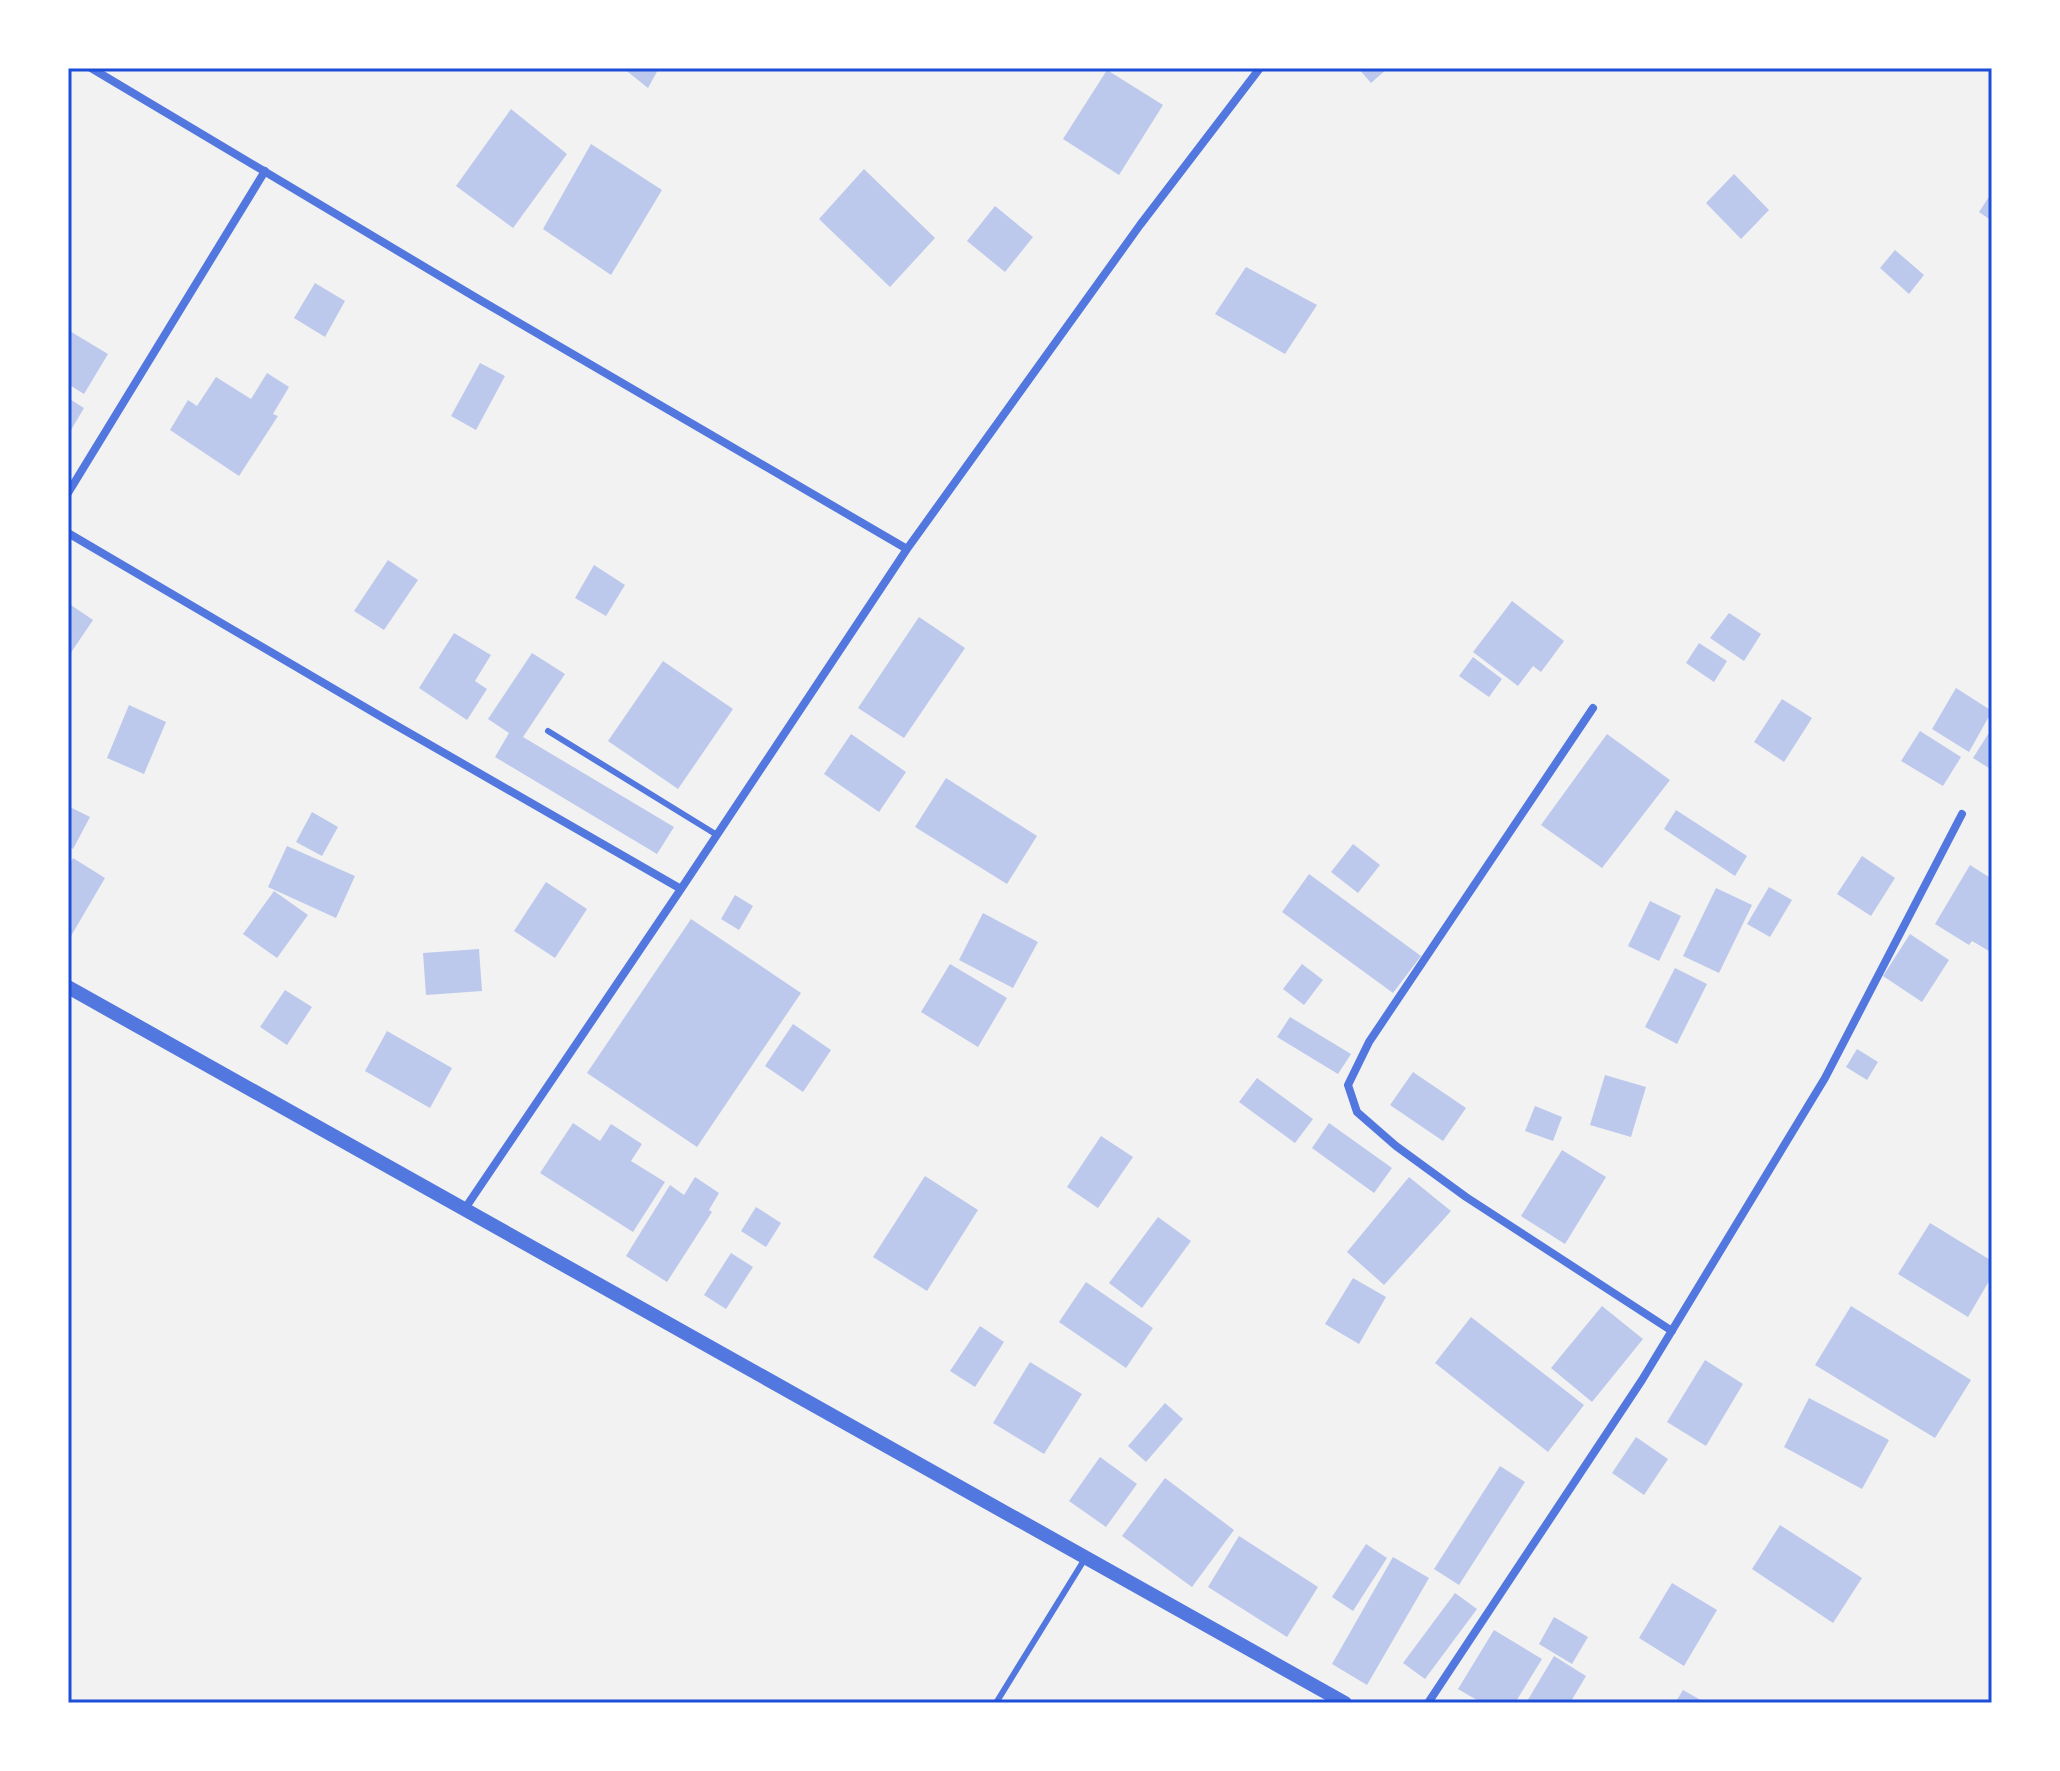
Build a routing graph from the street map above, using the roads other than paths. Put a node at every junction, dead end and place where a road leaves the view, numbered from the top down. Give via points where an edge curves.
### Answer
1 (91, 68) edge
2 (1260, 68) edge
3 (265, 171) junction
4 (68, 493) edge
5 (68, 533) edge
6 (907, 549) junction
7 (1593, 708) dead end
8 (548, 731) dead end
9 (1962, 814) dead end
10 (717, 835) junction
11 (681, 889) junction
12 (68, 987) edge
13 (464, 1210) junction
14 (1672, 1331) junction
15 (1086, 1557) junction
16 (996, 1703) edge
17 (1345, 1703) edge
18 (1428, 1703) edge

1 - 3 street
2 - 6 street
3 - 4 street
3 - 6 street
5 - 11 street
6 - 10 street
7 - 14 street via 1369,1042 1348,1085 1357,1112 1396,1146
8 - 10 lane
9 - 14 street via 1825,1078
10 - 11 street
11 - 13 street
12 - 13 street
13 - 15 street
14 - 18 street
15 - 16 lane
15 - 17 street

